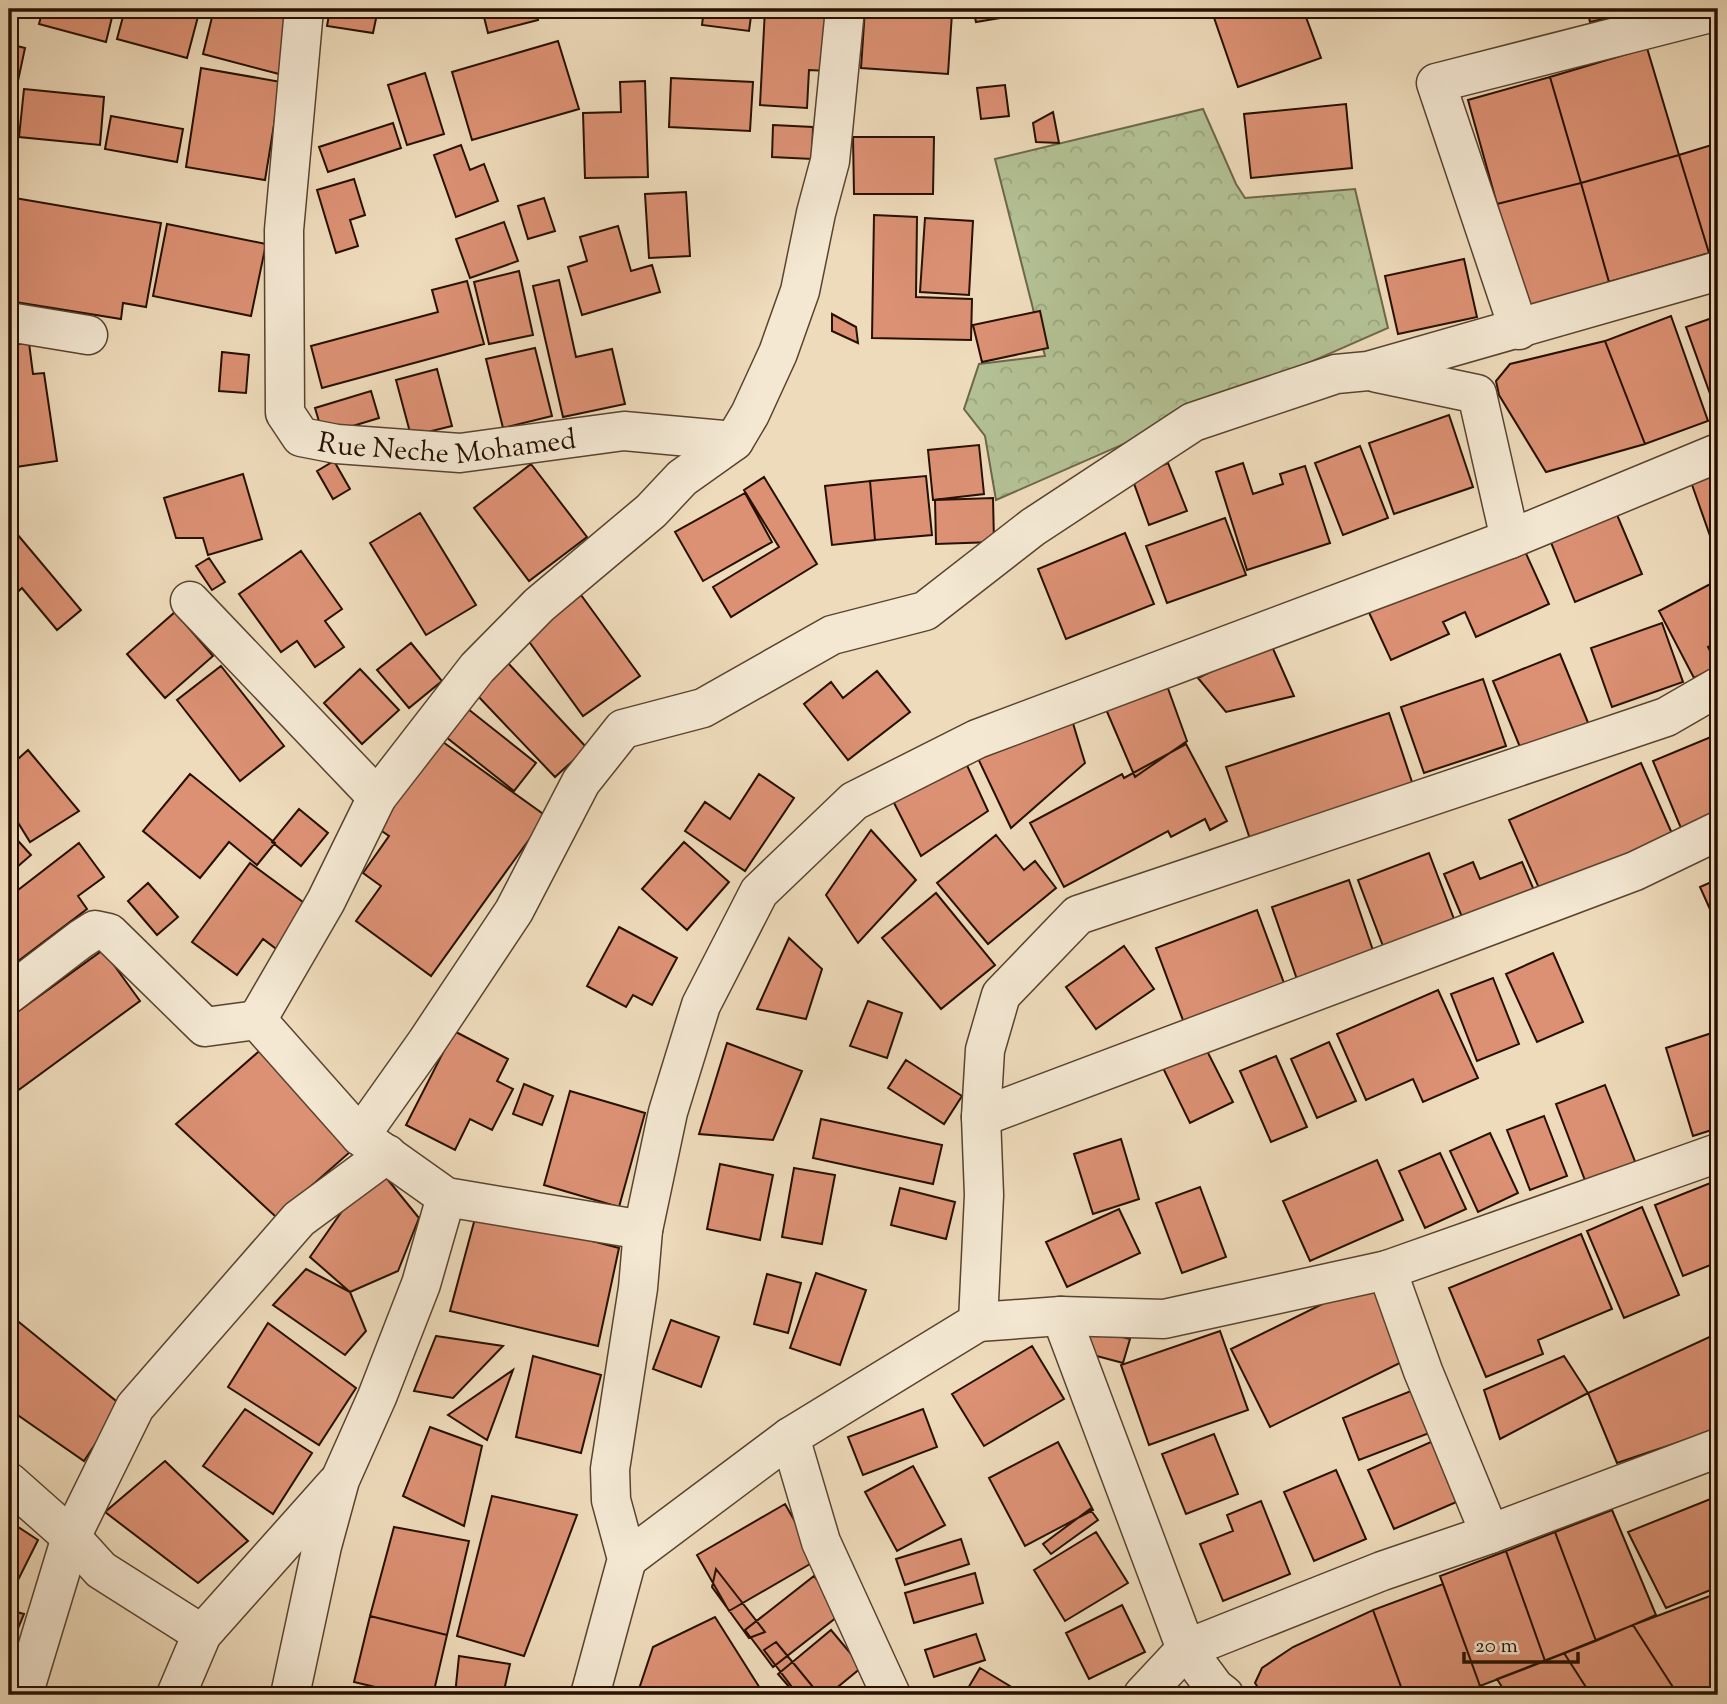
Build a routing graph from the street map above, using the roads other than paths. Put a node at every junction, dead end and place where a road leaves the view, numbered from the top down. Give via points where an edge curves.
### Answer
1 (304, 9) edge
2 (845, 9) edge
3 (1718, 11) edge
4 (1718, 271) edge
5 (9, 322) edge
6 (1519, 330) junction
7 (88, 335) dead end
8 (1368, 371) junction
9 (734, 441) junction
10 (1718, 453) edge
11 (1510, 539) junction
12 (190, 601) dead end
13 (1718, 687) edge
14 (377, 797) junction
15 (1718, 831) edge
16 (9, 994) edge
17 (257, 1020) junction
18 (981, 1117) junction
19 (373, 1145) junction
20 (1718, 1153) edge
21 (446, 1197) junction
22 (643, 1230) junction
23 (1387, 1270) junction
24 (1060, 1316) junction
25 (978, 1322) junction
26 (790, 1437) junction
27 (1718, 1448) edge
28 (340, 1480) junction
29 (9, 1482) edge
30 (1490, 1534) junction
31 (71, 1537) junction
32 (627, 1559) junction
33 (202, 1634) junction
34 (1186, 1649) junction
35 (23, 1695) edge
36 (176, 1695) edge
37 (290, 1695) edge
38 (590, 1695) edge
39 (891, 1695) edge
40 (1143, 1695) edge
41 (1224, 1695) edge

1 - 9 street, Rue Neche Mohamed via 284,230 285,413 301,437 460,453 624,431
2 - 9 street via 830,161 800,291 778,353
3 - 6 street via 1436,83
4 - 6 street
5 - 7 street
6 - 8 street
8 - 11 street via 1477,394
8 - 19 street via 1336,374 1193,422 1032,527 925,611 832,635 703,708 622,729 581,782 514,911 426,1043
9 - 14 street via 682,478 477,667
10 - 11 street
11 - 22 street via 977,739 854,801 759,892 701,1005 668,1112
12 - 14 street
13 - 18 street via 1666,717 1078,915 1001,995 985,1050
14 - 17 street via 326,901
15 - 18 street via 1635,871
16 - 17 street via 95,930 109,933 205,1027
17 - 19 street
18 - 25 street via 984,1195
19 - 21 street
19 - 31 street via 299,1219 135,1407
20 - 23 street
21 - 22 street
21 - 28 street via 416,1297
22 - 32 street via 610,1469 611,1500
23 - 24 street via 1164,1319
23 - 30 street
24 - 25 street
24 - 34 street
25 - 26 street
26 - 32 street
26 - 39 street via 821,1542
27 - 30 street
28 - 33 street
28 - 37 street
29 - 31 street
30 - 34 street via 1382,1571
31 - 33 street via 101,1570
31 - 35 street
32 - 38 street
33 - 36 street
34 - 40 street
34 - 41 street

